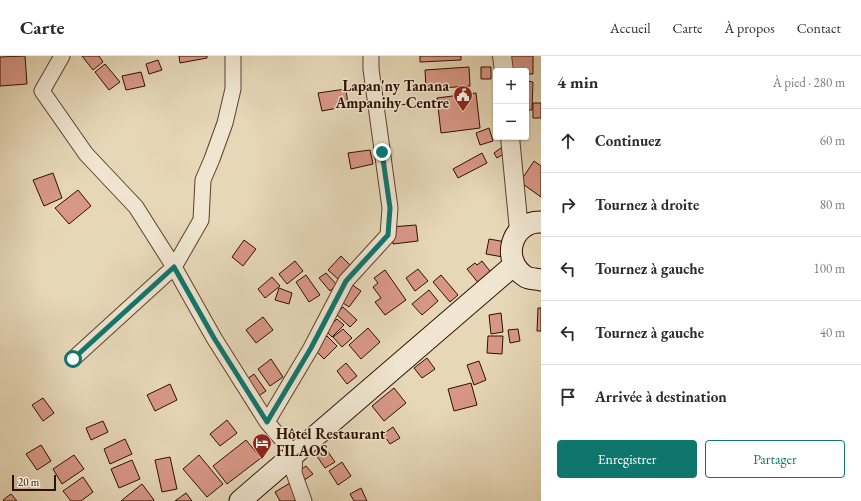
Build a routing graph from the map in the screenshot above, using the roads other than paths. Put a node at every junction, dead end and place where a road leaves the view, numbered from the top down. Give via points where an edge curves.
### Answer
1 (62, 56) edge
2 (233, 56) edge
3 (371, 56) edge
4 (502, 56) edge
5 (504, 68) edge
6 (510, 140) edge
7 (541, 222) edge
8 (519, 230) junction
9 (514, 265) junction
10 (174, 267) junction
11 (541, 280) edge
12 (73, 359) dead end
13 (267, 422) junction
14 (295, 455) junction
15 (240, 501) edge
16 (304, 501) edge

1 - 10 street via 42,91 86,154 136,207
2 - 10 street via 233,89 225,123 203,180 201,220
3 - 13 street via 390,208 388,235 346,281 311,348
4 - 5 street
6 - 8 street
7 - 8 main road via 533,222
8 - 9 main road via 510,247
9 - 11 main road via 526,277
9 - 14 main road
10 - 12 street
10 - 13 street via 214,338
13 - 14 street
14 - 15 main road
14 - 16 street via 294,473

